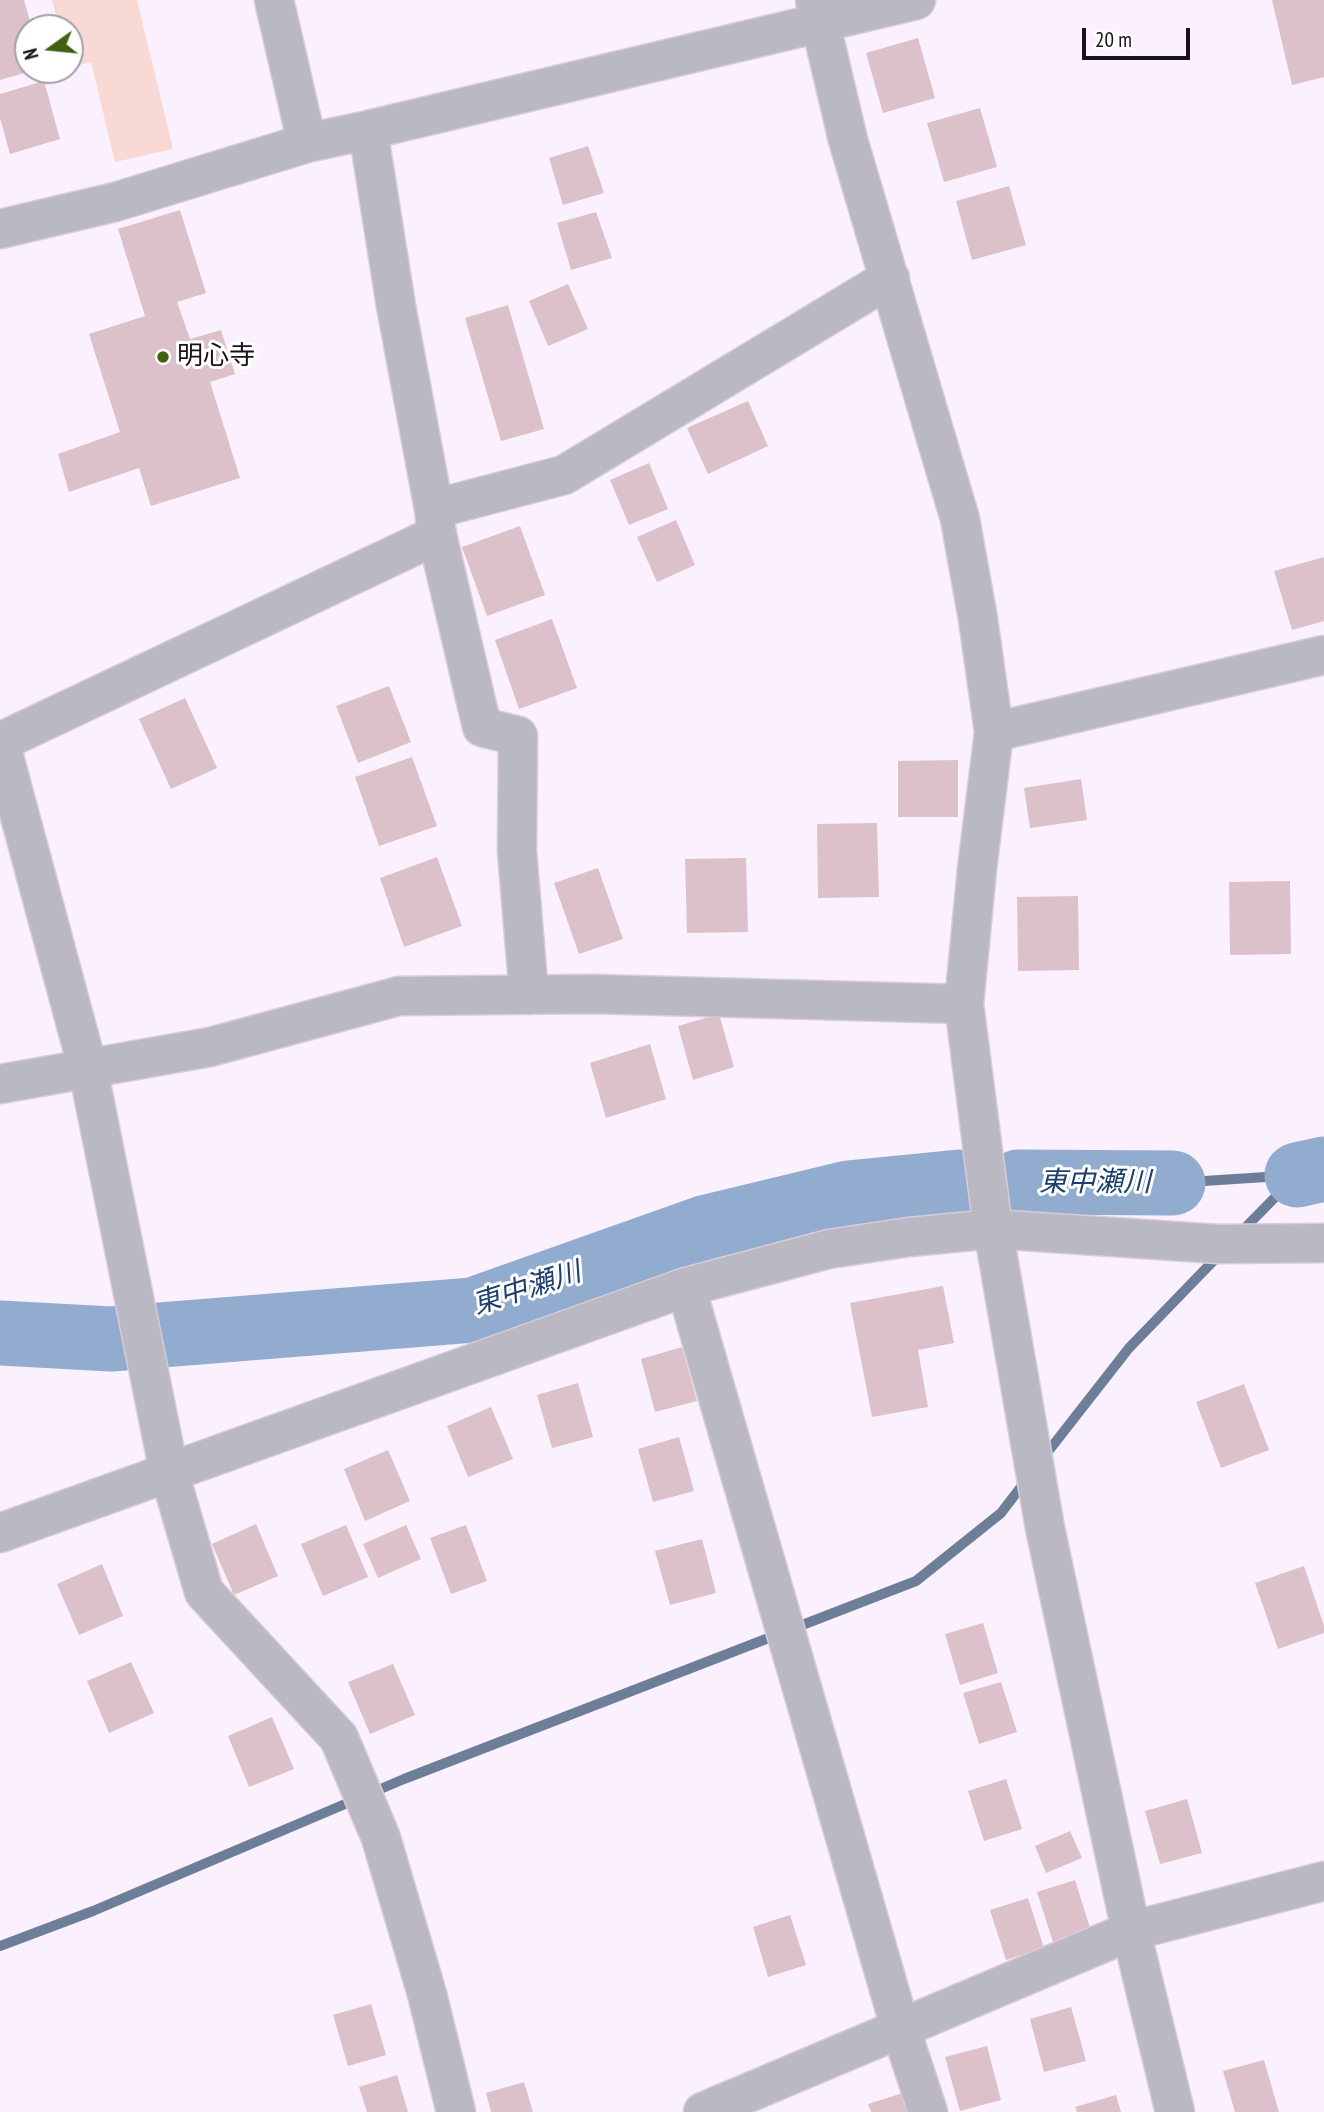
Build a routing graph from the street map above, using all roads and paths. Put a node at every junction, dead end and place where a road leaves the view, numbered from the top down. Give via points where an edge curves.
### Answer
1 (274, 0) edge
2 (916, 0) edge
3 (818, 11) edge
4 (368, 130) junction
5 (307, 143) junction
6 (0, 229) edge
7 (890, 278) junction
8 (435, 522) junction
9 (1324, 655) edge
10 (994, 732) junction
11 (0, 742) edge
12 (529, 995) junction
13 (964, 1004) junction
14 (88, 1069) junction
15 (0, 1084) edge
16 (993, 1229) junction
17 (1324, 1243) edge
18 (686, 1287) junction
19 (169, 1472) junction
20 (0, 1533) edge
21 (1324, 1881) edge
22 (1131, 1931) junction
23 (900, 2027) junction
24 (456, 2112) edge
25 (703, 2112) edge
26 (928, 2112) edge
27 (1175, 2112) edge

1 - 5 street
2 - 3 street
3 - 4 street
3 - 7 street via 848,140
4 - 5 street
4 - 8 street
5 - 6 street via 115,202
7 - 8 street via 564,475
7 - 10 street via 960,519
8 - 11 street
8 - 12 street via 482,727 518,736 517,851
9 - 10 street
10 - 13 street
11 - 14 street
12 - 13 street
12 - 14 street via 399,996 210,1046
13 - 16 street
14 - 15 street
14 - 19 street
16 - 17 street via 1219,1244
16 - 18 street via 828,1249
16 - 22 street via 1039,1498
18 - 19 street
18 - 23 street
19 - 20 street
19 - 24 street via 204,1592 339,1738 381,1838
21 - 22 street
22 - 23 street
22 - 27 street
23 - 25 street
23 - 26 street

